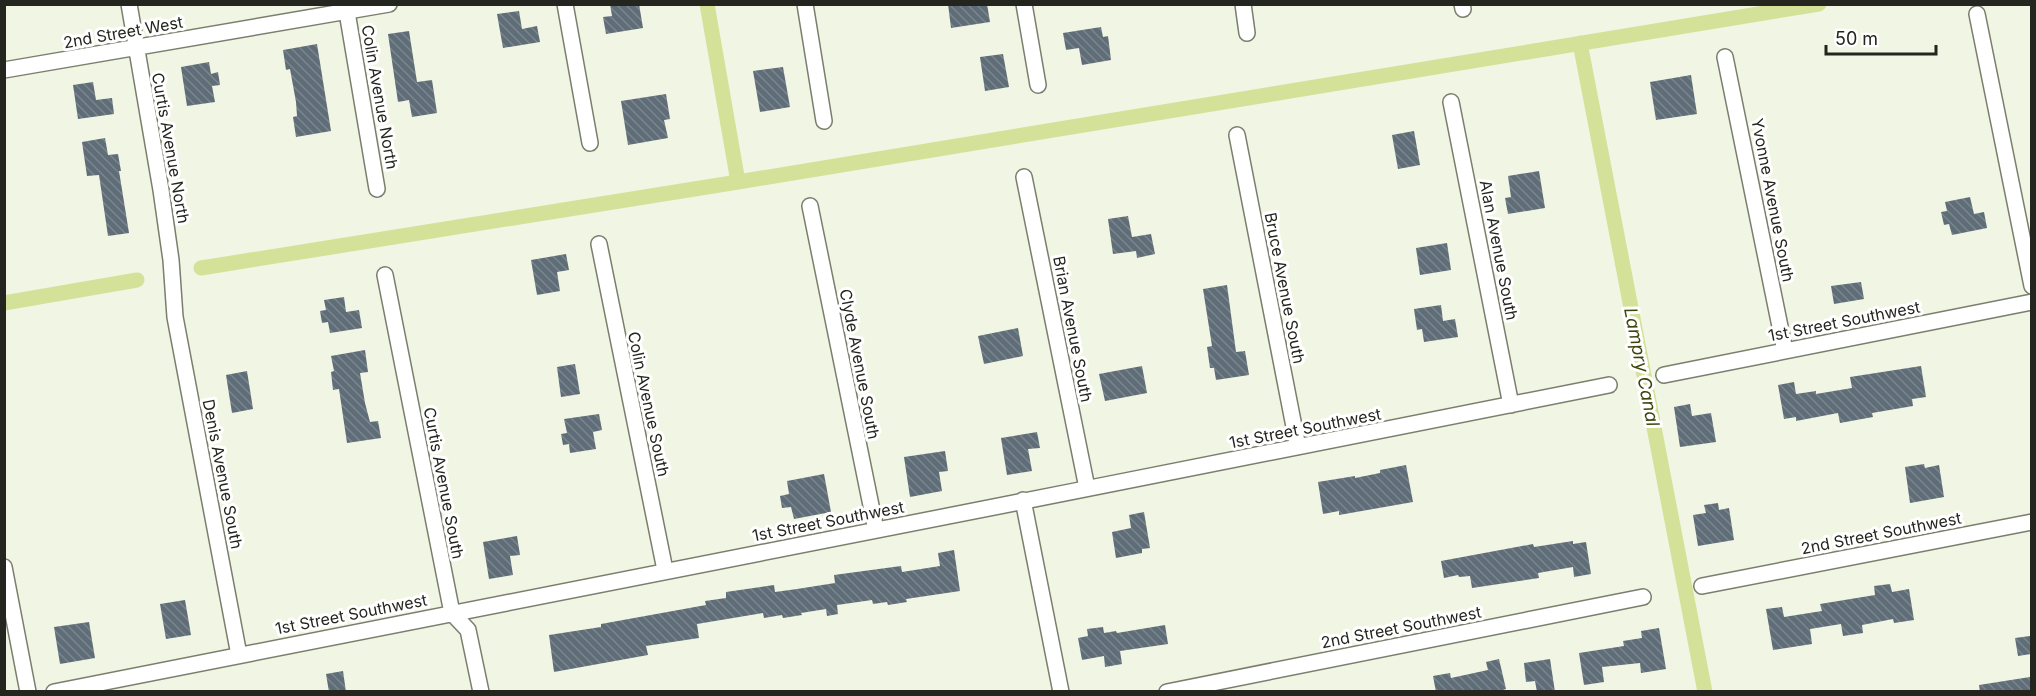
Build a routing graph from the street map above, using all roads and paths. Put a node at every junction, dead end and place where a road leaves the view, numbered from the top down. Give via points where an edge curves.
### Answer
1 (129, 4) edge
2 (389, 4) edge
3 (566, 4) edge
4 (805, 4) edge
5 (1024, 4) edge
6 (1243, 4) edge
7 (347, 12) junction
8 (1977, 14) dead end
9 (1247, 33) dead end
10 (135, 48) junction
11 (1725, 57) dead end
12 (4, 70) edge
13 (1038, 85) dead end
14 (1451, 102) dead end
15 (824, 121) dead end
16 (1237, 135) dead end
17 (590, 144) dead end
18 (1024, 177) dead end
19 (377, 189) dead end
20 (810, 206) dead end
21 (598, 244) dead end
22 (385, 275) dead end
23 (2031, 286) edge
24 (173, 299) joint
25 (2031, 302) edge
26 (1785, 351) junction
27 (1664, 375) dead end
28 (1609, 385) dead end
29 (1511, 405) junction
30 (1298, 447) junction
31 (1087, 488) junction
32 (1023, 500) junction
33 (2031, 522) edge
34 (876, 530) junction
35 (4, 567) edge
36 (665, 570) junction
37 (1701, 586) dead end
38 (1643, 597) dead end
39 (452, 613) junction
40 (239, 655) junction
41 (28, 692) edge
42 (54, 692) edge
43 (481, 692) edge
44 (1060, 692) edge
45 (1167, 692) edge

1 - 10 street, Curtis Avenue North
2 - 7 street, 2nd Street West
3 - 17 street
4 - 15 street
5 - 13 street
6 - 9 street
7 - 10 street, 2nd Street West
7 - 19 street, Colin Avenue North
8 - 23 street
10 - 12 street, 2nd Street West
10 - 24 street, Curtis Avenue North via 161,190
11 - 26 street, Yvonne Avenue South
14 - 29 street, Alan Avenue South
16 - 30 street, Bruce Avenue South
18 - 31 street, Brian Avenue South
20 - 34 street, Clyde Avenue South
21 - 36 street, Colin Avenue South
22 - 39 street, Curtis Avenue South
24 - 40 street, Denis Avenue South
25 - 26 street, 1st Street Southwest
26 - 27 street, 1st Street Southwest
28 - 29 street, 1st Street Southwest
29 - 30 street, 1st Street Southwest
30 - 31 street, 1st Street Southwest
31 - 32 street, 1st Street Southwest
32 - 34 street, 1st Street Southwest
32 - 44 street
33 - 37 street, 2nd Street Southwest
34 - 36 street, 1st Street Southwest
35 - 41 street
36 - 39 street, 1st Street Southwest
38 - 45 street, 2nd Street Southwest
39 - 40 street, 1st Street Southwest
39 - 43 street, Curtis Avenue South via 468,630
40 - 42 street, 1st Street Southwest

